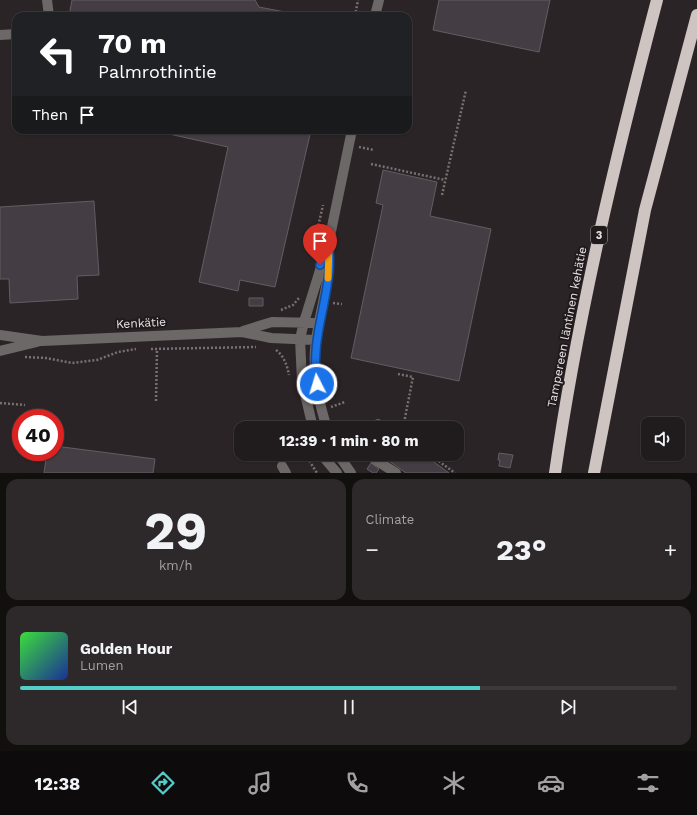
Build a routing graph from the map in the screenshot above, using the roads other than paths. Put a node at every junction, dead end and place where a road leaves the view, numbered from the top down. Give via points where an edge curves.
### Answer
1 (47, 0) edge
2 (378, 0) edge
3 (657, 0) edge
4 (48, 12) edge
5 (376, 12) edge
6 (697, 15) edge
7 (12, 34) edge
8 (0, 35) edge
9 (351, 134) edge
10 (329, 241) junction
11 (304, 322) junction
12 (319, 323) junction
13 (242, 332) junction
14 (0, 335) edge
15 (300, 339) junction
16 (316, 340) junction
17 (42, 341) junction
18 (0, 351) edge
19 (311, 421) edge
20 (325, 421) edge
21 (327, 461) edge
22 (343, 461) edge
23 (385, 461) edge
24 (336, 473) edge
25 (352, 473) edge
26 (396, 473) edge
27 (555, 473) edge
28 (594, 473) edge

1 - 4 street
2 - 5 street
3 - 27 highway, Tampereen läntinen kehätie / 3 via 630,102 585,301
6 - 28 highway via 645,210
7 - 8 street
9 - 10 street
10 - 11 street
10 - 12 street via 329,272
11 - 12 street, Kenkätie
11 - 13 street, Kenkätie via 272,322
11 - 15 street
12 - 16 street
13 - 15 street, Kenkätie via 270,338
13 - 17 street, Kenkätie
14 - 17 street, Kenkätie
15 - 16 street, Kenkätie
15 - 19 street via 302,381
16 - 20 street via 315,371
17 - 18 street, Kenkätie
21 - 24 street
22 - 25 street
23 - 26 street

